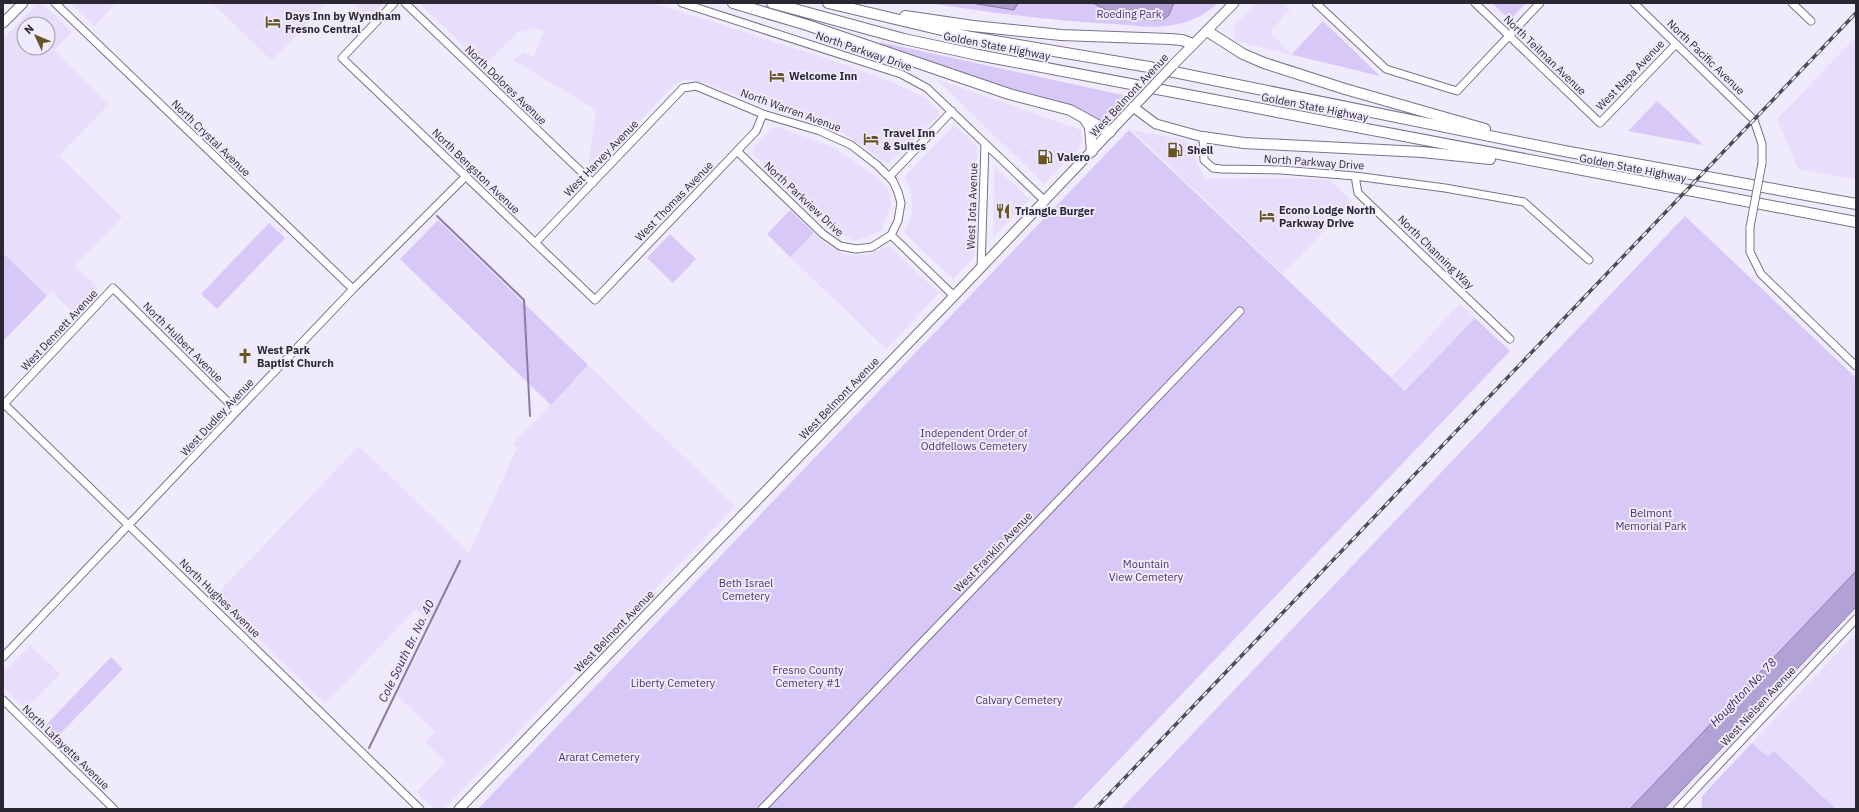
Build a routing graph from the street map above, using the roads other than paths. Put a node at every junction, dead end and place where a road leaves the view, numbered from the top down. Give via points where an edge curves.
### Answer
1 (23, 3) edge
2 (55, 3) edge
3 (394, 3) edge
4 (405, 3) edge
5 (682, 3) edge
6 (732, 3) edge
7 (772, 3) edge
8 (828, 3) edge
9 (1234, 3) edge
10 (1316, 3) edge
11 (1475, 3) edge
12 (1540, 3) edge
13 (1634, 3) edge
14 (1792, 3) edge
15 (874, 14) junction
16 (1811, 21) dead end
17 (3, 23) edge
18 (1207, 31) junction
19 (1509, 36) junction
20 (1193, 44) junction
21 (1676, 44) junction
22 (683, 88) joint
23 (1133, 107) junction
24 (952, 111) junction
25 (763, 114) junction
26 (1083, 117) junction
27 (1600, 123) joint
28 (1110, 132) junction
29 (1203, 136) junction
30 (986, 144) junction
31 (737, 151) junction
32 (1092, 151) junction
33 (1564, 151) junction
34 (1539, 162) junction
35 (890, 176) junction
36 (1355, 176) junction
37 (465, 177) junction
38 (592, 183) junction
39 (1045, 201) junction
40 (1856, 204) edge
41 (1856, 222) edge
42 (890, 235) junction
43 (535, 243) junction
44 (1589, 260) dead end
45 (981, 268) junction
46 (113, 288) joint
47 (353, 289) junction
48 (954, 296) junction
49 (595, 300) joint
50 (1240, 311) dead end
51 (1510, 339) dead end
52 (1856, 366) edge
53 (4, 404) edge
54 (237, 411) junction
55 (129, 525) junction
56 (1856, 619) edge
57 (3, 657) edge
58 (3, 700) edge
59 (1681, 808) edge
60 (114, 809) edge
61 (420, 809) edge
62 (459, 809) edge
63 (762, 809) edge

1 - 17 main road
2 - 47 street, North Crystal Avenue
3 - 37 street, North Bengston Avenue via 342,58
4 - 38 street, North Dolores Avenue
5 - 24 street, North Parkway Drive via 901,74 927,88
6 - 26 highway via 807,24 1009,94 1070,110
7 - 34 highway, Golden State Highway via 904,39 978,55
8 - 15 highway, Golden State Highway
9 - 18 main road, West Belmont Avenue
10 - 19 street via 1386,69 1457,91
11 - 19 street, North Teilman Avenue
12 - 19 street
13 - 21 street, North Pacific Avenue
14 - 16 street
15 - 20 highway via 1061,35 1182,40
15 - 33 highway, Golden State Highway via 971,37 1149,67
18 - 20 main road, West Belmont Avenue
18 - 33 highway via 1243,54 1264,63 1345,90
19 - 27 street, North Teilman Avenue
20 - 23 main road, West Belmont Avenue, bridge
21 - 27 street, West Napa Avenue
21 - 52 street, North Pacific Avenue, bridge via 1746,110 1759,130 1762,163 1750,227 1750,252 1761,274
22 - 25 street, North Warren Avenue via 696,86
22 - 38 street, West Harvey Avenue
23 - 28 main road, West Belmont Avenue
23 - 29 main road via 1156,124
24 - 30 street, North Parkway Drive
24 - 35 street
25 - 31 street, West Thomas Avenue via 756,131
25 - 35 street, North Warren Avenue via 837,137 864,154
26 - 28 highway
26 - 32 highway via 1090,127
28 - 32 main road, West Belmont Avenue
29 - 34 highway via 1244,143 1422,152
29 - 36 street, North Parkway Drive via 1203,157 1213,168
30 - 39 street, North Parkway Drive
30 - 45 street, West Iota Avenue
31 - 42 street, North Parkview Drive via 835,243 846,248 865,248
31 - 49 street, West Thomas Avenue
32 - 39 main road, West Belmont Avenue
33 - 40 highway, Golden State Highway
34 - 41 highway, Golden State Highway
35 - 42 street, North Warren Avenue via 901,202 898,221
36 - 44 street, North Parkway Drive via 1524,202
36 - 51 street, North Channing Way via 1358,193
37 - 43 street, North Bengston Avenue
37 - 47 street, West Dudley Avenue
38 - 43 street, West Harvey Avenue
39 - 45 main road, West Belmont Avenue
42 - 48 street
43 - 49 street, North Bengston Avenue
45 - 48 main road, West Belmont Avenue
46 - 53 street, West Dennett Avenue
46 - 54 street, North Hulbert Avenue
47 - 54 street, West Dudley Avenue
48 - 62 main road, West Belmont Avenue
50 - 63 street, West Franklin Avenue
53 - 55 street, North Hughes Avenue
54 - 55 street, West Dudley Avenue
55 - 57 street, West Dudley Avenue
55 - 61 street, North Hughes Avenue
56 - 59 street, West Nielsen Avenue
58 - 60 street, North Lafayette Avenue

